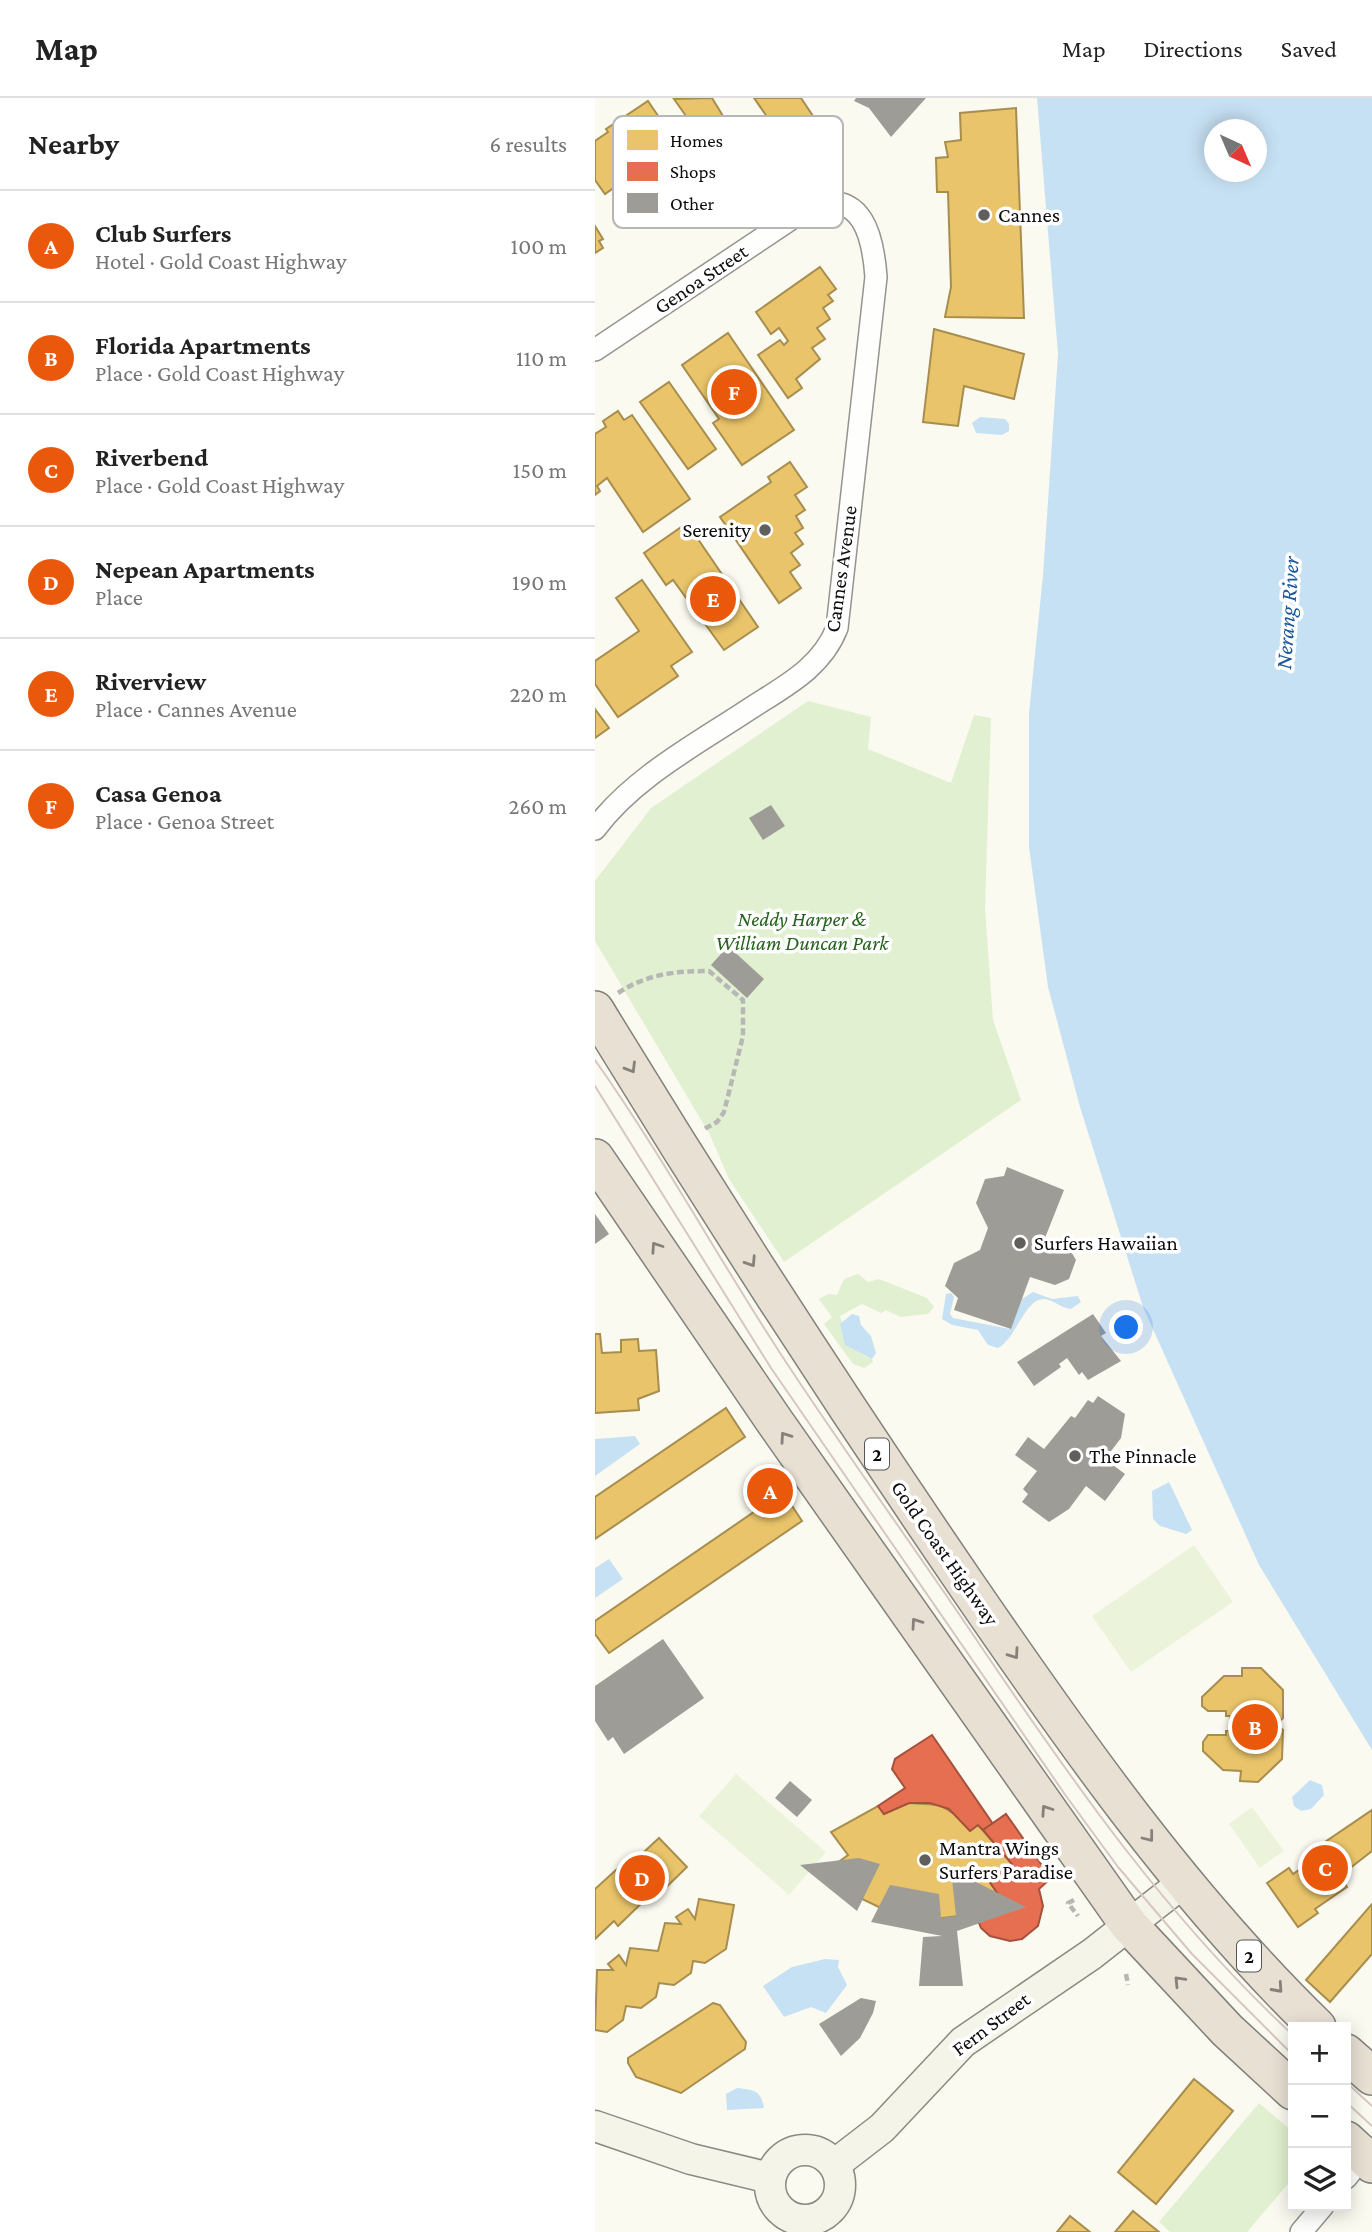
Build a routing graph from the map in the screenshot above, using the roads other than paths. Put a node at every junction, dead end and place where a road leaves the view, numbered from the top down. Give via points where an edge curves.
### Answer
1 (843, 202) edge
2 (846, 203) joint
3 (777, 228) edge
4 (595, 349) edge
5 (595, 829) edge
6 (606, 1002) edge
7 (595, 1158) edge
8 (1185, 1881) junction
9 (1129, 1925) junction
10 (1312, 2022) edge
11 (1351, 2057) edge
12 (1372, 2076) edge
13 (1288, 2086) edge
14 (595, 2126) edge
15 (834, 2165) junction
16 (770, 2178) junction
17 (1319, 2211) edge
18 (797, 2226) edge
19 (1301, 2232) edge

1 - 2 street, Genoa Street
2 - 5 street, Cannes Avenue via 866,227 874,248 876,277 837,628 830,645 800,676 624,796
3 - 4 street, Genoa Street
6 -> 8 highway, Gold Coast Highway / 2 via 724,1221 863,1434 1075,1740
9 -> 7 highway
8 - 9 street, Fern Street
8 -> 10 highway, Gold Coast Highway / 2
13 -> 9 highway via 1227,2030
9 - 15 street, Fern Street via 963,2042 883,2128
11 - 12 highway
14 - 16 street via 691,2159
15 - 16 street via 818,2153 799,2151 781,2159
15 - 18 street via 840,2185 835,2204 820,2217
16 - 18 street via 770,2192 779,2210
17 - 19 street

